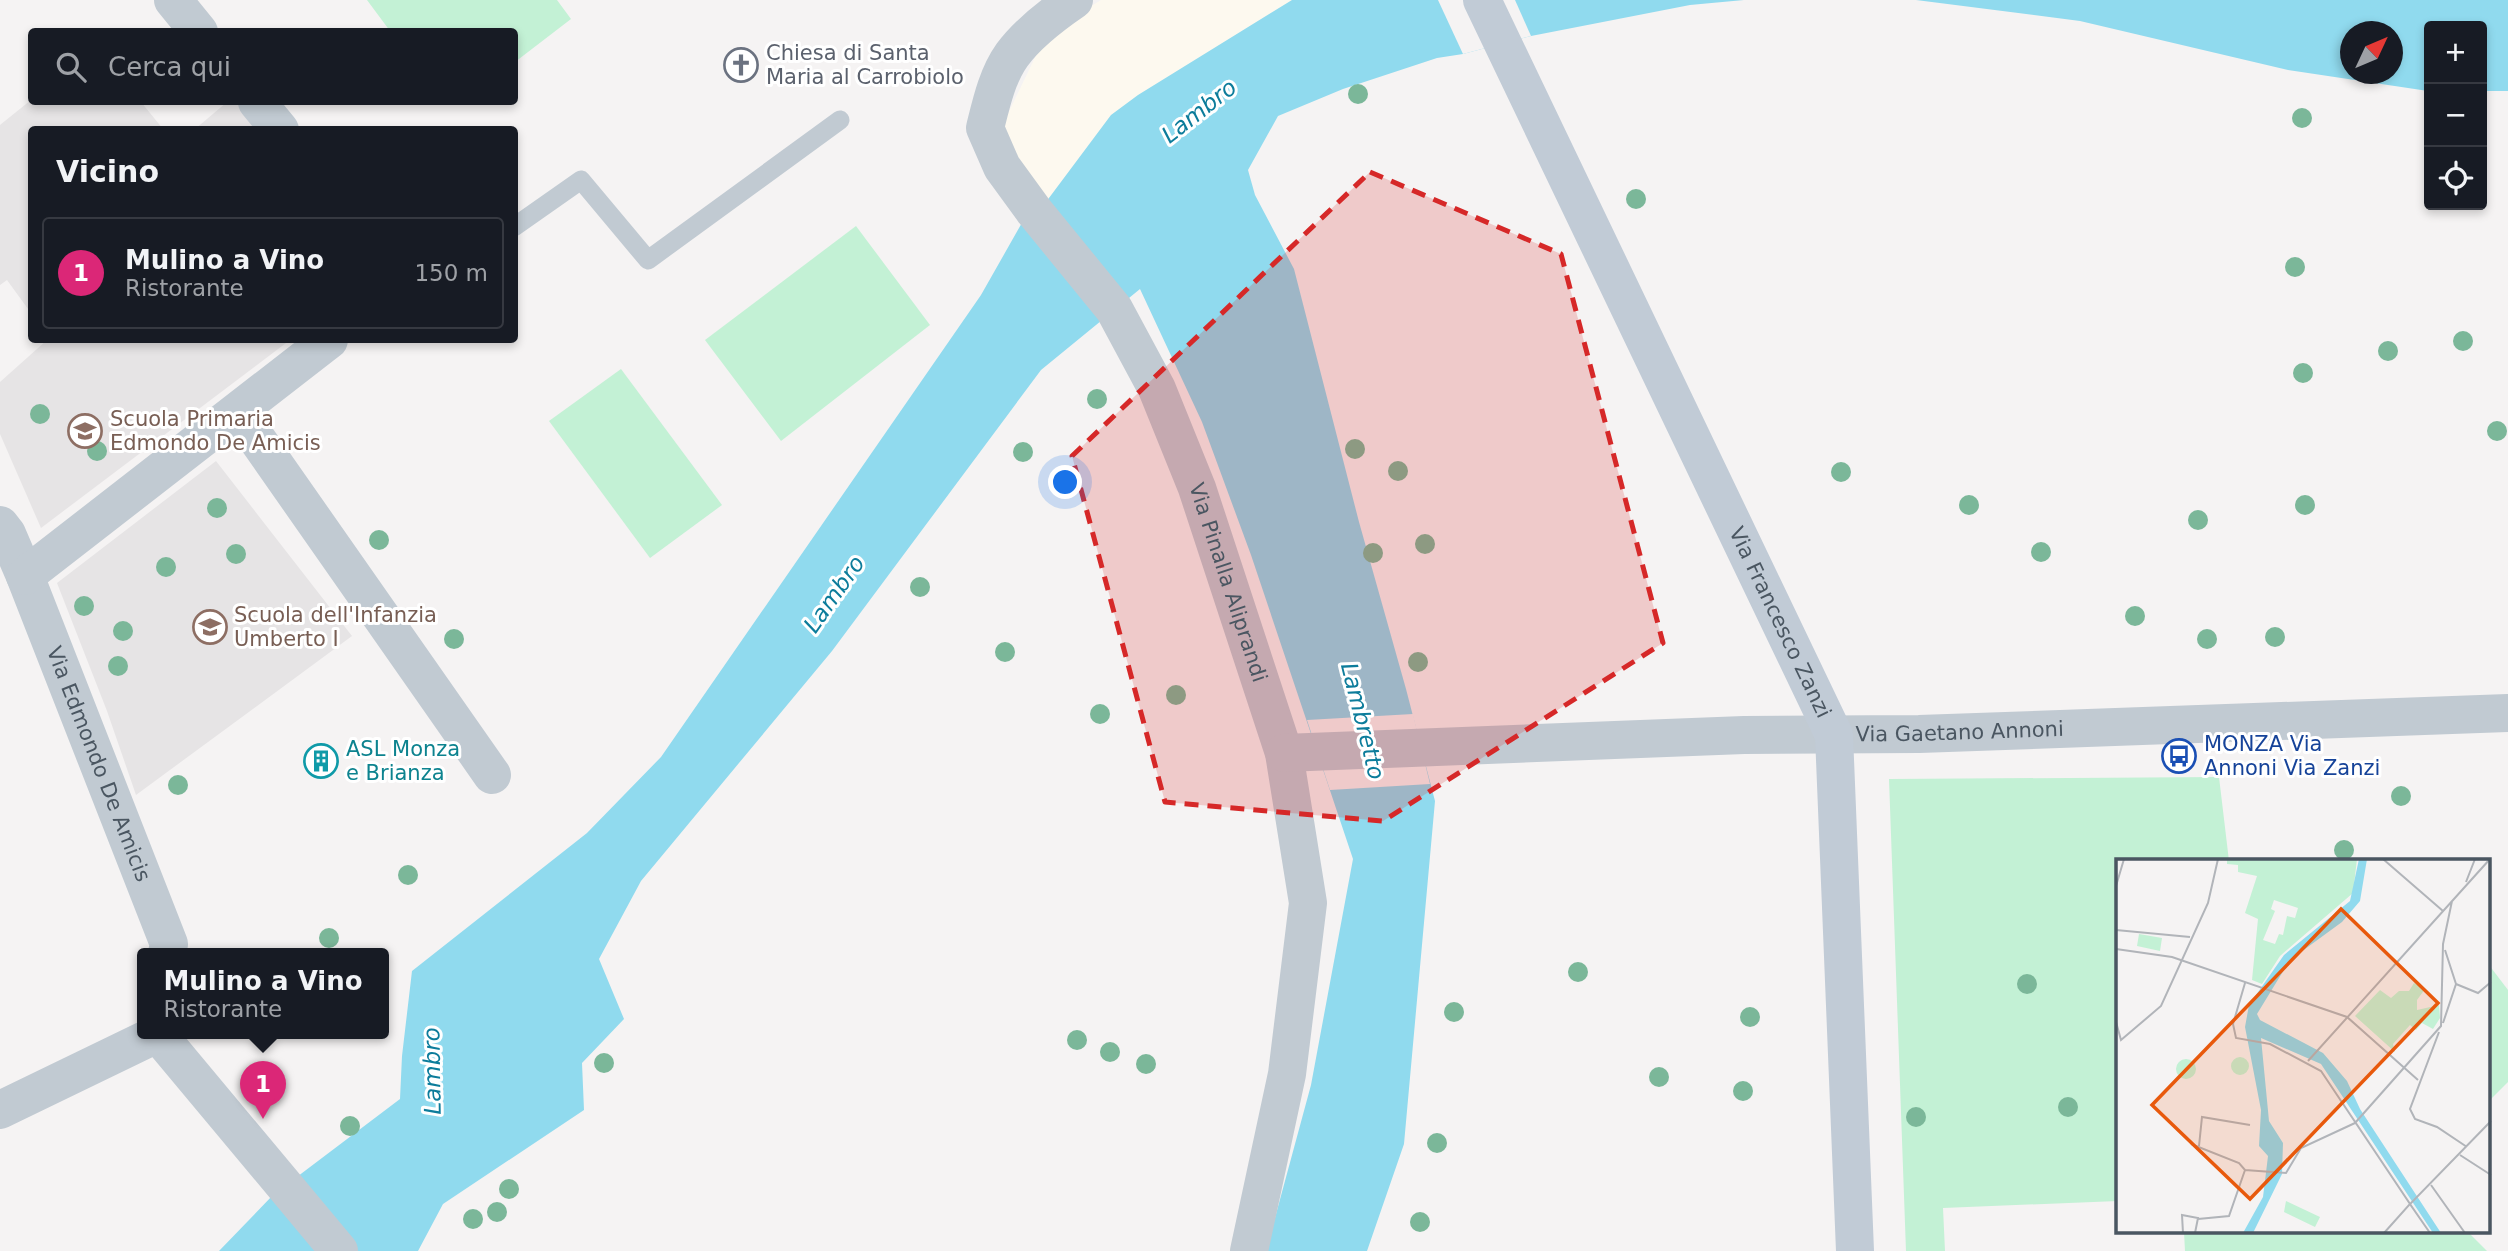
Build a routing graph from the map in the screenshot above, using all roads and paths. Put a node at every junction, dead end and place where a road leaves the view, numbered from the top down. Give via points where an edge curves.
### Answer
1 (173, 0) edge
2 (1482, 0) edge
3 (1054, 5) edge
4 (196, 28) edge
5 (259, 105) edge
6 (840, 120) dead end
7 (277, 126) edge
8 (518, 224) edge
9 (325, 343) edge
10 (238, 412) junction
11 (0, 525) edge
12 (24, 576) junction
13 (2508, 713) edge
14 (1834, 735) junction
15 (1297, 752) junction
16 (492, 775) dead end
17 (168, 948) edge
18 (147, 1039) edge
19 (161, 1039) edge
20 (0, 1110) edge
21 (339, 1251) edge
22 (1250, 1251) edge
23 (1855, 1251) edge

1 - 4 street
2 - 14 street, Via Francesco Zanzi
3 - 15 street, Via Pinalla Aliprandi via 1012,56 995,91 985,128 1002,167 1114,309 1157,389
5 - 7 street
6 - 8 lane via 649,260 580,180
9 - 10 street
10 - 12 street
10 - 16 street
11 - 12 street, Via Edmondo De Amicis
12 - 17 street, Via Edmondo De Amicis
13 - 14 street, Via Gaetano Annoni
14 - 15 street, Via Gaetano Annoni
14 - 23 street, Via Francesco Zanzi
15 - 22 street, Via Pinalla Aliprandi via 1308,903 1287,1074
18 - 20 street
19 - 21 street

